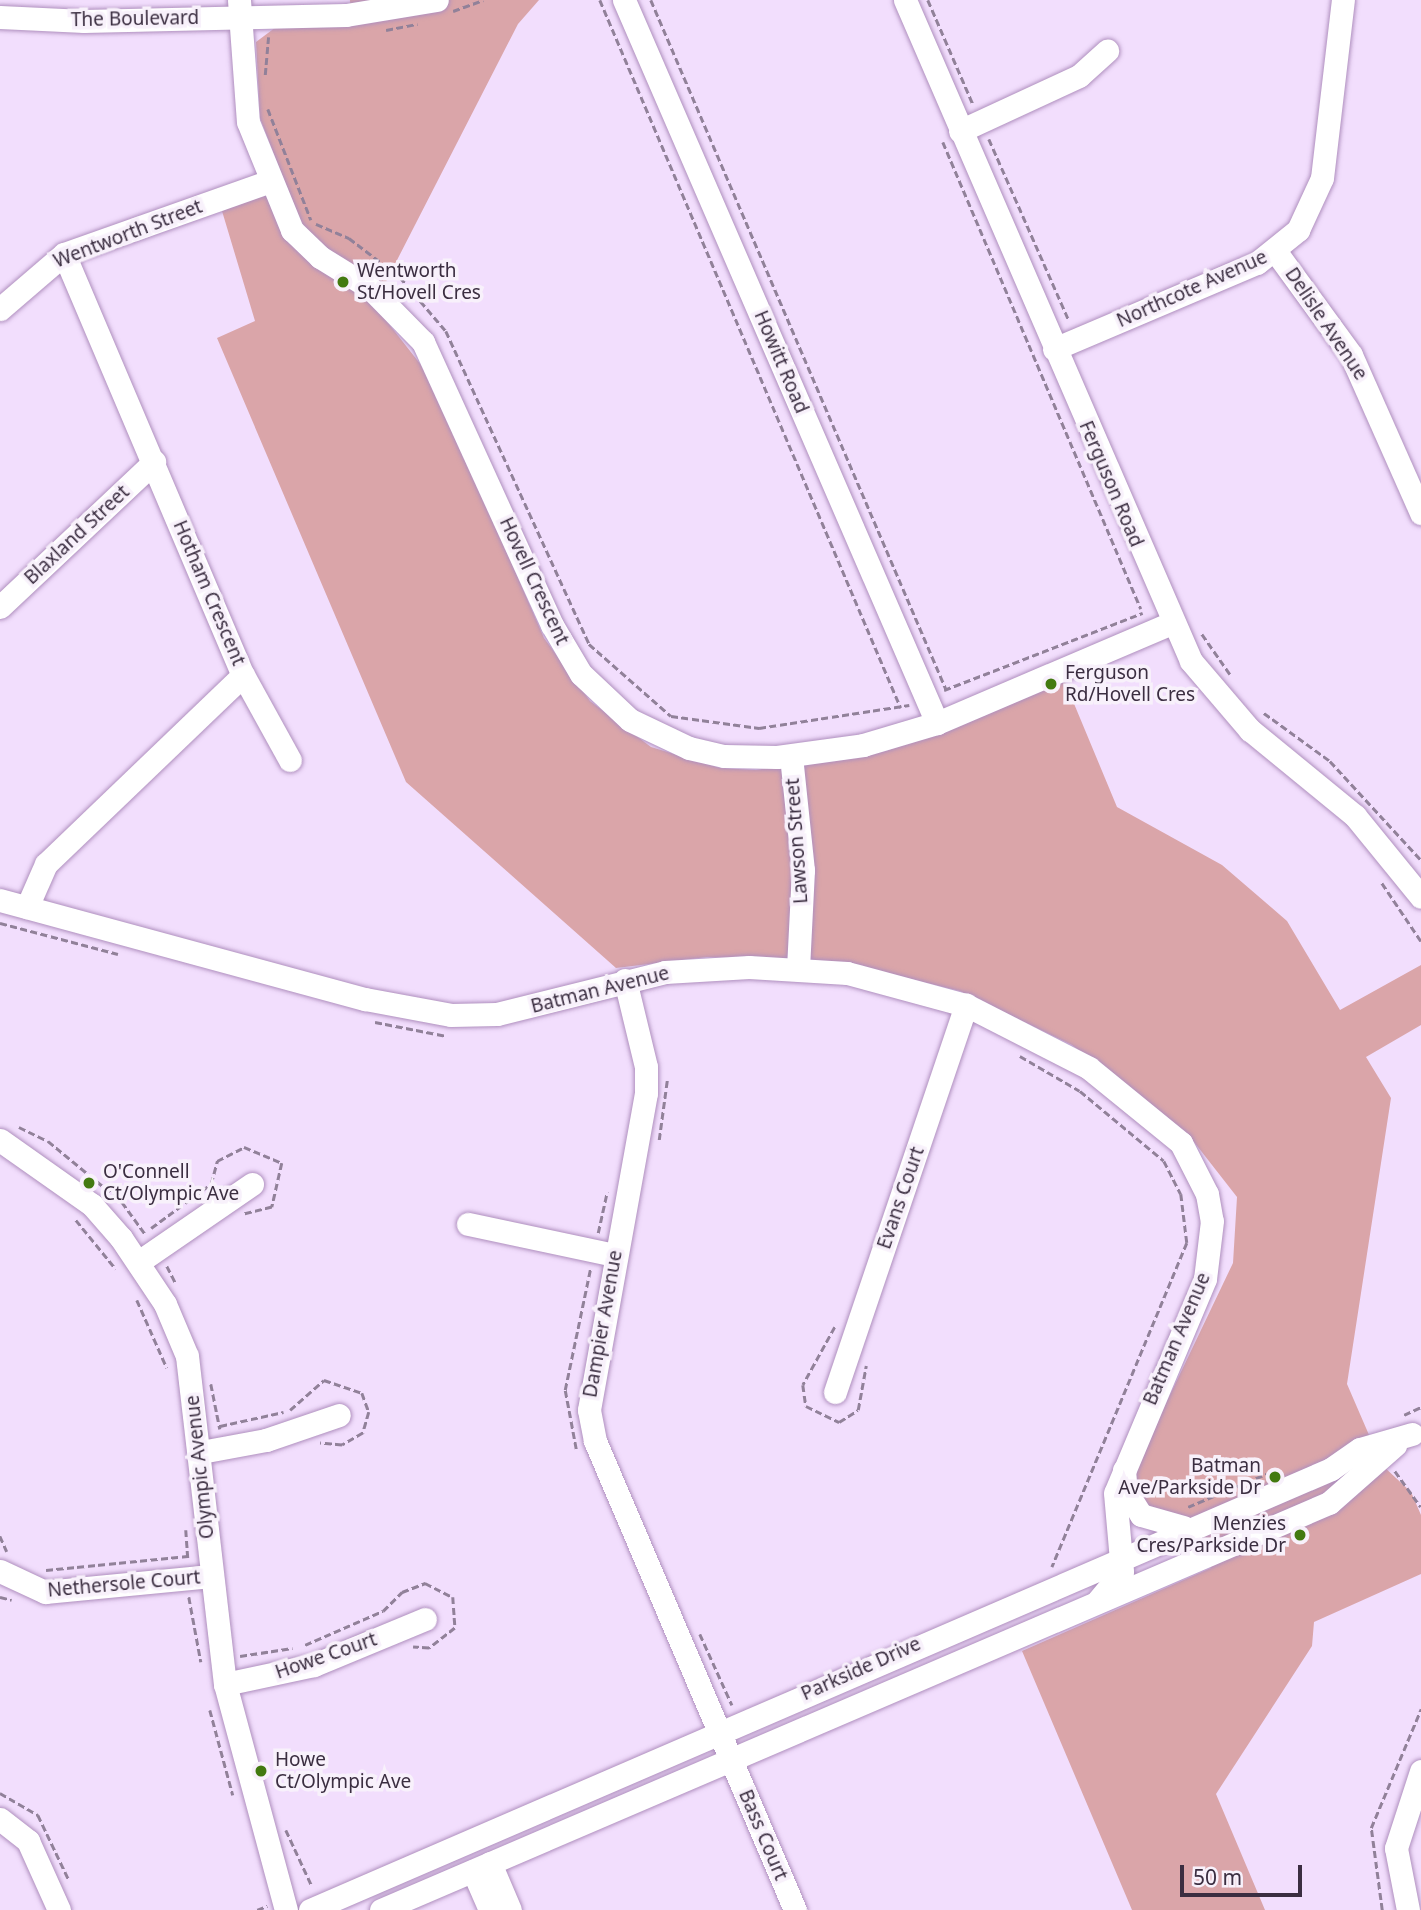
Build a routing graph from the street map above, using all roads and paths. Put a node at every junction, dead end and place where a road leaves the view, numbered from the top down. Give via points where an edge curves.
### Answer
1 (483, 0) edge
2 (600, 0) edge
3 (624, 0) edge
4 (652, 0) edge
5 (905, 0) edge
6 (928, 0) edge
7 (1343, 0) edge
8 (443, 6) edge
9 (239, 8) edge
10 (0, 17) edge
11 (426, 21) dead end
12 (376, 30) dead end
13 (275, 35) dead end
14 (1107, 51) dead end
15 (265, 89) dead end
16 (265, 102) dead end
17 (959, 127) junction
18 (270, 181) junction
19 (1276, 252) junction
20 (64, 254) junction
21 (0, 309) edge
22 (1080, 316) dead end
23 (1052, 362) junction
24 (154, 462) junction
25 (1418, 500) edge
26 (0, 607) edge
27 (1141, 609) junction
28 (1195, 622) dead end
29 (1162, 627) junction
30 (243, 675) junction
31 (1238, 685) dead end
32 (936, 693) junction
33 (1254, 706) dead end
34 (901, 708) junction
35 (937, 723) junction
36 (791, 756) junction
37 (290, 760) dead end
38 (1421, 860) edge
39 (1378, 876) dead end
40 (1421, 897) edge
41 (0, 900) edge
42 (27, 907) junction
43 (0, 923) edge
44 (1421, 941) edge
45 (131, 957) dead end
46 (798, 968) junction
47 (625, 980) junction
48 (966, 1005) junction
49 (367, 1020) dead end
50 (452, 1035) dead end
51 (1012, 1052) dead end
52 (666, 1075) dead end
53 (0, 1140) edge
54 (656, 1151) dead end
55 (252, 1184) dead end
56 (68, 1210) dead end
57 (468, 1224) dead end
58 (614, 1255) junction
59 (140, 1261) junction
60 (124, 1278) dead end
61 (132, 1288) dead end
62 (172, 1378) dead end
63 (835, 1392) dead end
64 (339, 1415) dead end
65 (1418, 1439) edge
66 (201, 1452) junction
67 (1128, 1453) junction
68 (1279, 1524) junction
69 (185, 1525) dead end
70 (1188, 1527) junction
71 (0, 1536) edge
72 (1117, 1563) junction
73 (8, 1565) edge
74 (199, 1566) junction
75 (1052, 1567) dead end
76 (35, 1568) dead end
77 (1097, 1602) junction
78 (425, 1619) dead end
79 (699, 1631) dead end
80 (214, 1680) junction
81 (209, 1702) dead end
82 (732, 1705) dead end
83 (719, 1732) junction
84 (731, 1760) junction
85 (1421, 1771) edge
86 (236, 1804) dead end
87 (0, 1819) edge
88 (470, 1840) junction
89 (275, 1863) junction
90 (481, 1867) junction
91 (59, 1910) edge
92 (286, 1910) edge
93 (304, 1910) edge
94 (310, 1910) edge
95 (381, 1910) edge
96 (490, 1910) edge
97 (510, 1910) edge
98 (795, 1910) edge
99 (1408, 1910) edge

1 - 8 path
2 - 34 path
3 - 32 street, Howitt Road
4 - 32 path
5 - 17 street, Ferguson Road
6 - 17 path
7 - 19 street, Northcote Avenue via 1322,178 1312,209
8 - 9 street, The Boulevard via 380,12
9 - 10 street, The Boulevard
9 - 18 street, Hovell Crescent via 244,102
11 - 12 path
13 - 15 path via 266,38
14 - 17 street via 1079,76
16 - 34 path via 312,222 349,238 400,277 446,331 589,644 671,716 759,728
17 - 22 path via 1068,321
17 - 23 street, Ferguson Road
17 - 23 path
18 - 20 street, Wentworth Street
18 - 36 street, Hovell Crescent via 303,244 370,288 423,342 552,625 581,674 630,720 689,748 751,758
19 - 23 street, Northcote Avenue
19 - 25 street, Delisle Avenue via 1351,355
20 - 21 street, Wentworth Street
20 - 24 street, Hotham Crescent
23 - 27 path
23 - 29 street, Ferguson Road
24 - 26 street, Blaxland Street
24 - 30 street, Hotham Crescent
27 - 29 path
27 - 32 path
28 - 31 path
29 - 35 street, Hovell Crescent
29 - 40 street, Ferguson Road via 1220,700 1355,816
30 - 37 street
30 - 42 street, Hotham Crescent via 46,864
32 - 34 path
32 - 35 street, Howitt Road
33 - 38 path via 1330,761
35 - 36 street, Hovell Crescent
36 - 46 street, Lawson Street via 803,870
39 - 44 path
41 - 42 street, Batman Avenue
42 - 47 street, Batman Avenue via 365,999 452,1014 497,1014
43 - 45 path
46 - 47 street, Batman Avenue via 712,968
46 - 48 street, Batman Avenue via 871,979
47 - 58 street, Dampier Avenue via 646,1067 646,1093
48 - 63 street, Evans Court
48 - 67 street, Batman Avenue via 1040,1039 1128,1095 1181,1143 1207,1194 1212,1251 1205,1279
49 - 50 path
51 - 75 path via 1080,1091 1164,1161 1181,1194 1186,1243
52 - 54 path via 668,1098
53 - 59 street, Olympic Avenue via 92,1205
55 - 59 street
56 - 60 path
57 - 58 street
58 - 83 street, Dampier Avenue via 590,1378 593,1430
59 - 66 street, Olympic Avenue via 187,1356
61 - 62 path
64 - 66 street via 266,1440
65 - 68 street, Parkside Drive via 1372,1461 1341,1497
65 - 70 street, Parkside Drive via 1360,1449 1331,1469
66 - 74 street, Olympic Avenue
67 - 70 street via 1126,1491 1141,1515 1166,1527
67 - 72 street, Batman Avenue via 1100,1504
68 - 72 street
68 - 77 street, Parkside Drive
69 - 74 path
70 - 72 street, Parkside Drive
71 - 73 path
72 - 77 street
72 - 83 street, Parkside Drive
73 - 74 street, Nethersole Court via 45,1592
74 - 76 path
74 - 80 street, Olympic Avenue
74 - 80 path
77 - 84 street, Parkside Drive
78 - 80 street, Howe Court via 314,1665
79 - 82 path
80 - 89 street, Olympic Avenue
81 - 86 path
83 - 84 street, Dampier Avenue
83 - 88 street, Parkside Drive
84 - 90 street, Parkside Drive
84 - 98 street, Bass Court
85 - 99 street via 1396,1848
87 - 91 street via 28,1841
88 - 90 street
88 - 94 street, Parkside Drive
89 - 92 street, Olympic Avenue
89 - 93 street, Olympic Avenue
90 - 95 street, Parkside Drive
90 - 96 street
90 - 97 street

